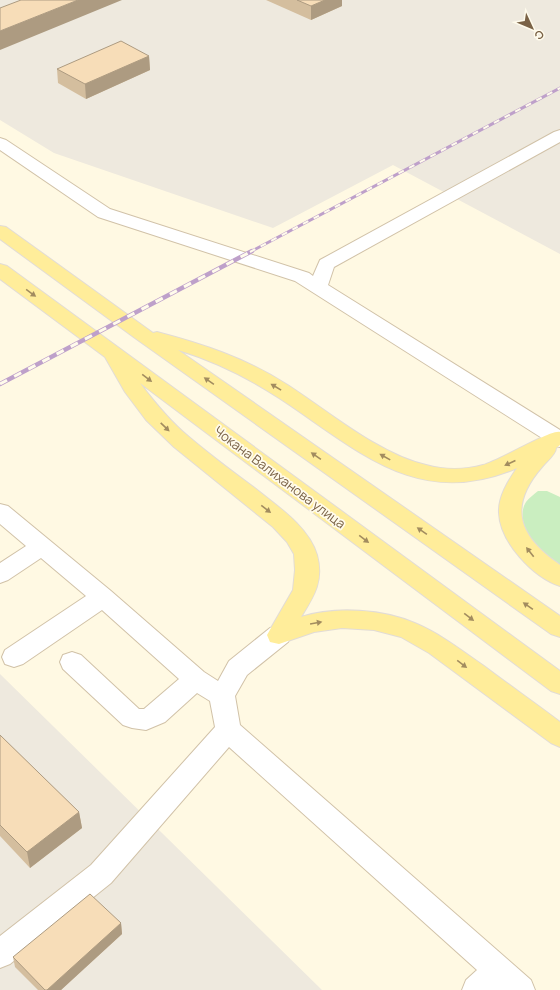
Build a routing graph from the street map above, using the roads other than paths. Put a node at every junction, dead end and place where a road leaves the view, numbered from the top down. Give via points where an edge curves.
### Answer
1 (560, 135) edge
2 (0, 143) edge
3 (0, 231) edge
4 (0, 270) edge
5 (318, 288) junction
6 (142, 334) junction
7 (110, 350) junction
8 (559, 438) edge
9 (2, 517) edge
10 (41, 547) junction
11 (0, 574) edge
12 (560, 577) edge
13 (104, 598) junction
14 (560, 628) edge
15 (279, 636) junction
16 (14, 656) dead end
17 (72, 662) dead end
18 (195, 679) junction
19 (560, 684) edge
20 (222, 696) junction
21 (228, 730) junction
22 (560, 736) edge
23 (0, 954) edge
24 (498, 970) junction
25 (477, 990) edge
26 (520, 990) edge

1 - 5 street via 326,264
2 - 5 street via 104,213 302,278
3 - 6 main road
4 -> 7 main road, Чокана Валиханова улица
5 - 8 street
8 -> 6 main road via 496,469 462,476 432,474 395,463 364,446 280,389 244,368 204,351
14 -> 6 main road
7 -> 15 main road via 132,387 153,415 181,442 281,521 296,538 305,554 305,590
7 -> 19 main road, Чокана Валиханова улица
12 -> 8 main road via 533,557 513,529 509,505 516,485 532,464
9 - 10 street
10 - 11 street
10 - 13 street
13 - 16 street
13 - 18 street
15 - 20 street via 238,668
15 -> 22 main road via 312,623 342,619 374,621 408,630 438,646
17 - 18 street via 132,718 146,720 156,715
18 - 20 street
20 - 21 street
21 - 23 street via 101,874
21 - 24 street
24 - 25 street
24 - 26 street

